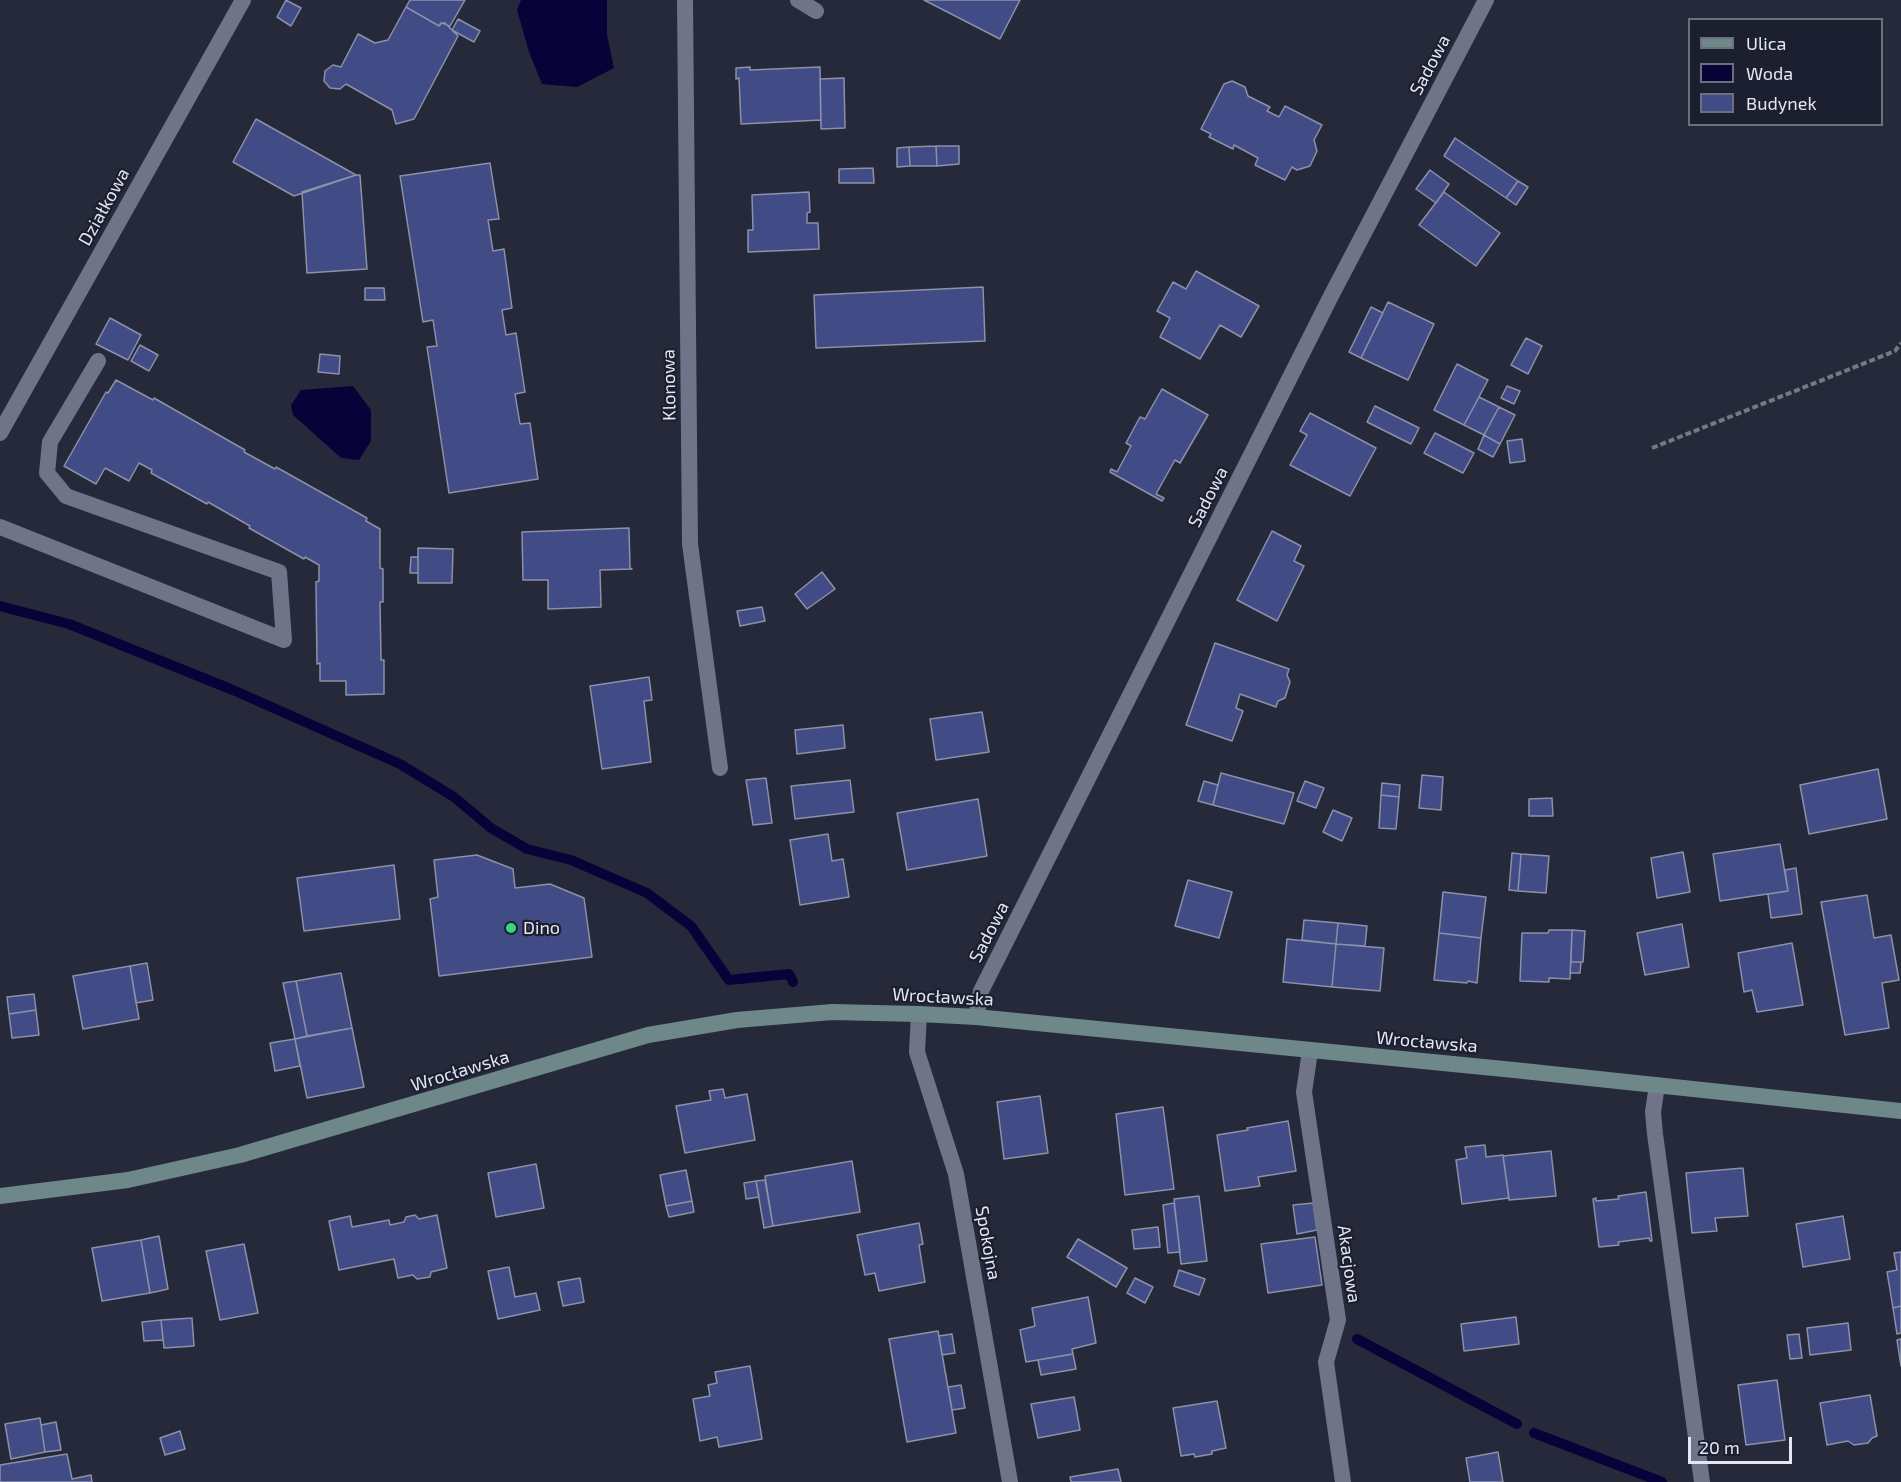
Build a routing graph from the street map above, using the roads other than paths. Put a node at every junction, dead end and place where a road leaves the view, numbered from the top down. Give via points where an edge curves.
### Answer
1 (243, 0) edge
2 (685, 0) edge
3 (798, 0) edge
4 (1486, 0) edge
5 (816, 11) dead end
6 (98, 361) dead end
7 (0, 433) edge
8 (0, 527) edge
9 (720, 768) dead end
10 (919, 1014) junction
11 (976, 1017) junction
12 (1310, 1051) junction
13 (1657, 1085) junction
14 (1901, 1111) edge
15 (0, 1196) edge
16 (1010, 1482) edge
17 (1343, 1482) edge
18 (1702, 1482) edge

1 - 7 street, Działkowa
2 - 9 street, Klonowa via 690,544
3 - 5 street
4 - 11 street, Sadowa via 1331,296 997,959 981,991
6 - 8 street via 50,442 47,473 66,496 279,572 284,640
10 - 11 main road, Wrocławska
10 - 15 main road, Wrocławska via 832,1012 737,1020 648,1035 240,1155 128,1180
10 - 16 street, Spokojna via 917,1052 956,1174
11 - 12 main road, Wrocławska
12 - 13 main road, Wrocławska
12 - 17 street, Akacjowa via 1304,1092 1338,1320 1326,1362
13 - 14 main road, Wrocławska
13 - 18 street via 1655,1134

